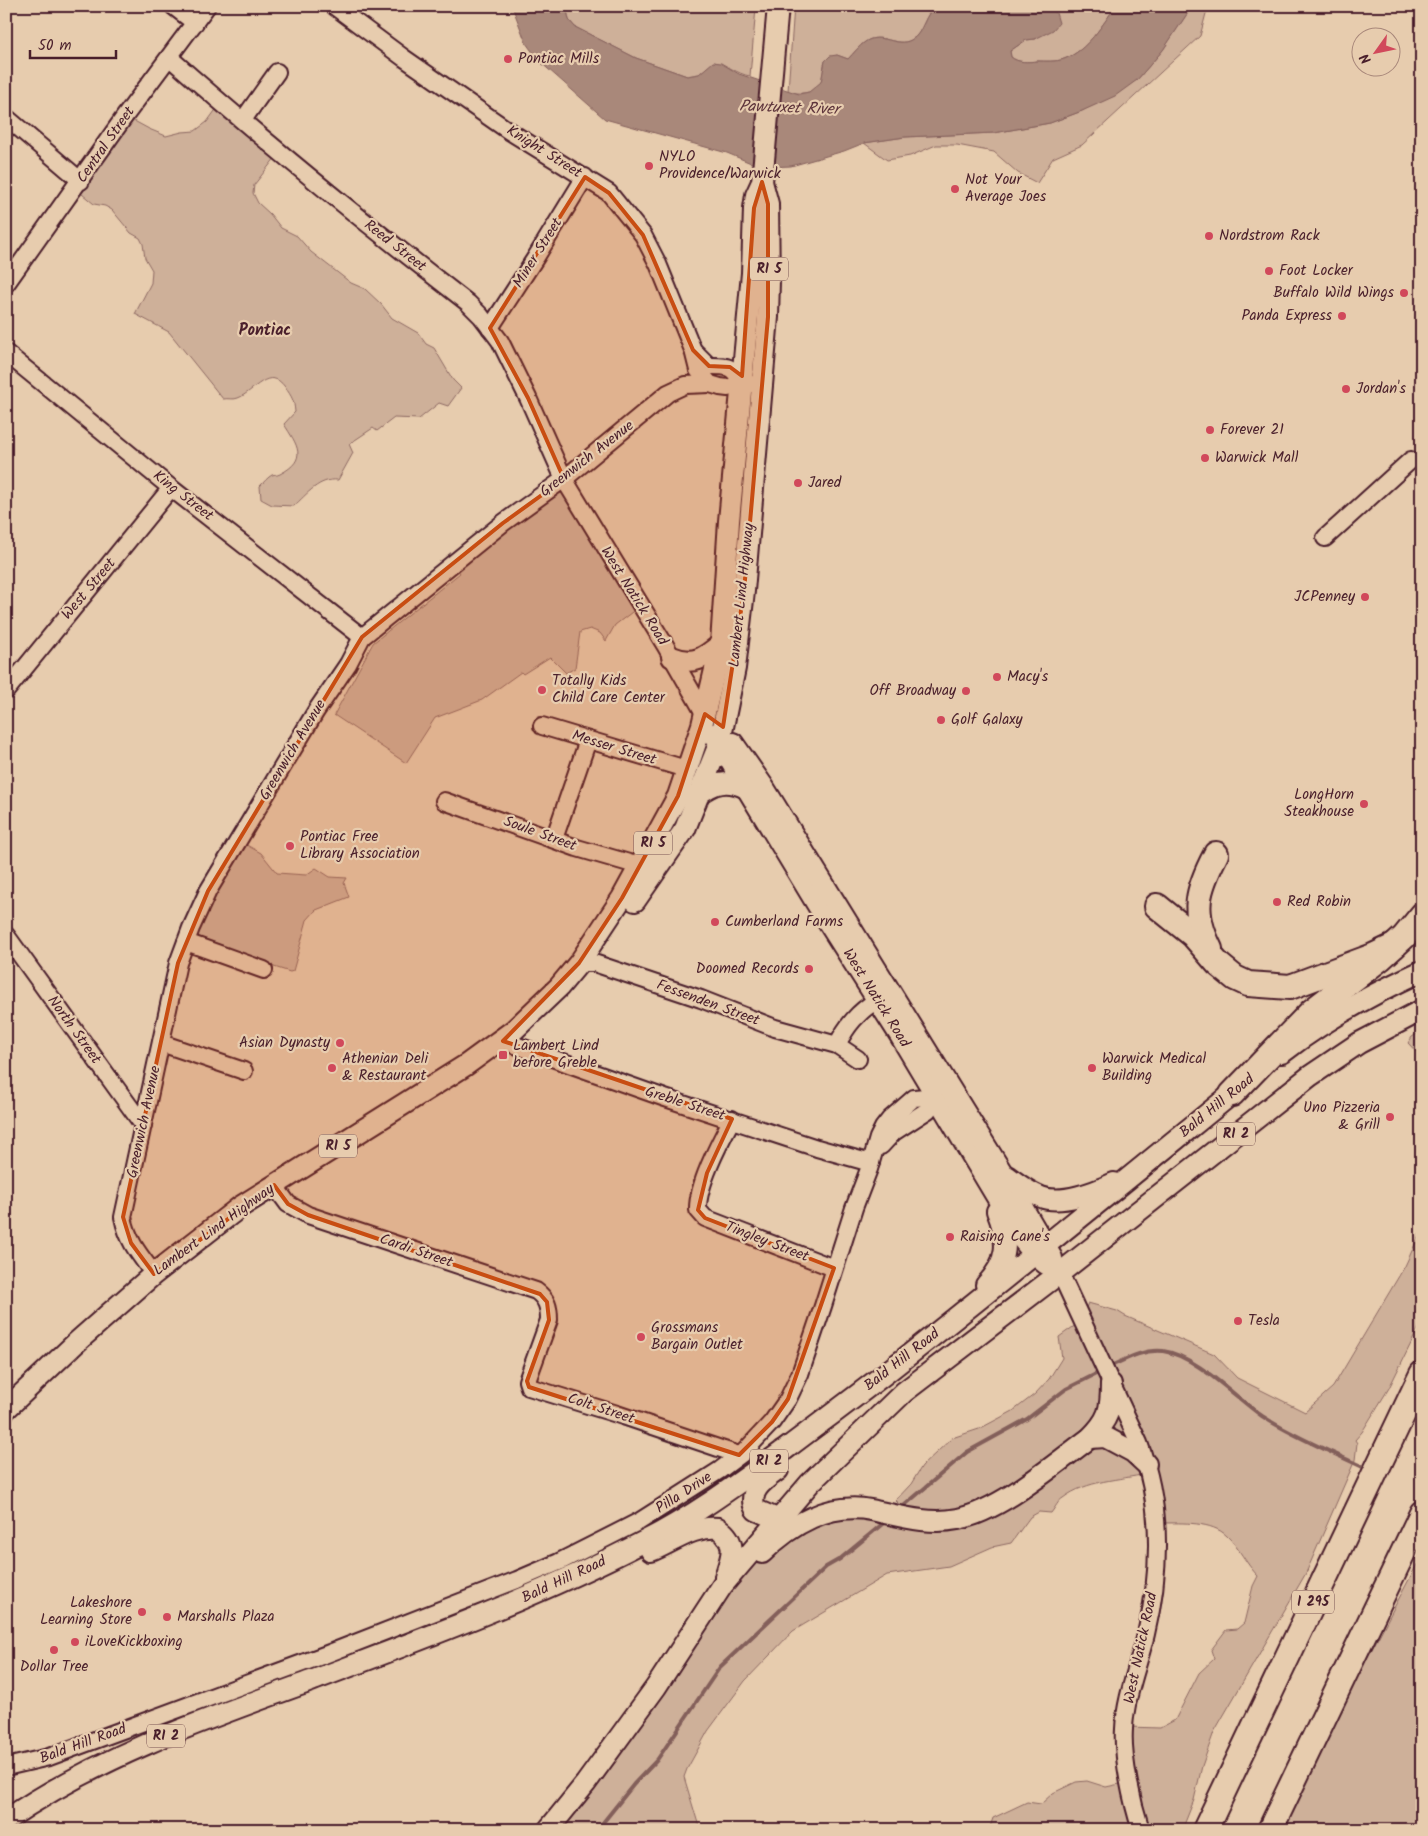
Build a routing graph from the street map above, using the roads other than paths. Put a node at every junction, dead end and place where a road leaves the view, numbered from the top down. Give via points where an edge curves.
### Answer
1 (173, 6) edge
2 (207, 6) edge
3 (334, 6) edge
4 (778, 6) edge
5 (195, 23) junction
6 (170, 58) junction
7 (277, 72) dead end
8 (6, 117) edge
9 (243, 120) junction
10 (585, 177) junction
11 (80, 181) junction
12 (6, 284) edge
13 (490, 328) junction
14 (693, 350) junction
15 (6, 353) edge
16 (710, 384) junction
17 (751, 384) junction
18 (1411, 460) dead end
19 (564, 479) junction
20 (172, 488) junction
21 (1325, 538) dead end
22 (362, 637) junction
23 (720, 644) junction
24 (672, 657) junction
25 (6, 691) edge
26 (704, 713) junction
27 (542, 726) dead end
28 (721, 735) junction
29 (588, 740) junction
30 (686, 769) junction
31 (746, 788) junction
32 (698, 795) junction
33 (444, 801) dead end
34 (554, 839) junction
35 (1216, 854) dead end
36 (636, 865) dead end
37 (1157, 906) dead end
38 (1422, 915) edge
39 (6, 935) edge
40 (186, 942) junction
41 (1394, 946) junction
42 (579, 963) junction
43 (1218, 964) junction
44 (264, 970) dead end
45 (1422, 971) edge
46 (877, 1000) junction
47 (1422, 1010) edge
48 (501, 1040) junction
49 (160, 1043) junction
50 (837, 1045) junction
51 (858, 1059) dead end
52 (244, 1071) dead end
53 (942, 1092) junction
54 (1232, 1094) junction
55 (732, 1119) junction
56 (142, 1125) junction
57 (972, 1157) junction
58 (870, 1163) junction
59 (1003, 1174) junction
60 (1134, 1174) junction
61 (274, 1185) junction
62 (1041, 1250) junction
63 (834, 1268) junction
64 (1060, 1273) junction
65 (154, 1274) junction
66 (549, 1320) joint
67 (937, 1333) junction
68 (1422, 1374) edge
69 (1106, 1375) junction
70 (858, 1395) junction
71 (6, 1408) edge
72 (1090, 1438) junction
73 (739, 1455) junction
74 (1146, 1464) junction
75 (1422, 1513) edge
76 (777, 1519) junction
77 (1422, 1534) edge
78 (1388, 1584) junction
79 (722, 1586) junction
80 (708, 1608) junction
81 (474, 1619) junction
82 (331, 1663) junction
83 (6, 1767) edge
84 (11, 1818) edge
85 (548, 1830) edge
86 (1141, 1830) edge
87 (1204, 1830) edge
88 (1270, 1830) edge

1 - 5 street
2 - 5 street, Central Street
3 - 10 street, Knight Street via 509,131
4 - 17 main road, Lambert Lind Highway / RI 5 via 762,182 768,204 769,281
5 - 6 street, Central Street
6 - 9 street, Reed Street
6 - 11 street, Central Street
7 - 9 street
8 - 11 street
9 - 13 street, Reed Street via 370,227 468,303
10 - 13 street, Miner Street
10 - 14 street, Knight Street via 609,193 643,235 663,273
11 - 12 street, Central Street
13 - 19 street, Reed Street via 500,341 528,398
14 - 16 street, Knight Street via 698,370
14 - 17 street, Knight Street via 709,366 730,367
15 - 20 street, King Street
16 - 17 street via 728,388
16 - 19 street, Greenwich Avenue via 685,385 668,393
17 - 23 main road, Lambert Lind Highway / RI 5 via 729,521
17 - 28 main road, Lambert Lind Highway / RI 5 via 744,591 735,668
18 - 21 street
19 - 22 street, Greenwich Avenue via 503,523
19 - 24 street, West Natick Road
20 - 22 street, King Street
20 - 25 street, West Street
22 - 40 street, Greenwich Avenue via 208,891
23 - 24 main road via 695,661 683,662
23 - 26 main road, Lambert Lind Highway / RI 5
24 - 26 street, West Natick Road
26 - 28 main road, West Natick Road
26 - 30 main road, Lambert Lind Highway / RI 5
27 - 29 street, Messer Street
28 - 31 main road, West Natick Road
28 - 32 main road, Lambert Lind Highway / RI 5
28 - 53 main road, West Natick Road via 763,786
29 - 30 street, Messer Street
29 - 34 street
30 - 42 main road, Lambert Lind Highway / RI 5 via 678,796 641,867
31 - 32 main road via 734,782 719,784 708,786
31 - 46 main road, West Natick Road
32 - 42 main road, Lambert Lind Highway / RI 5 via 685,829 632,907 604,943
33 - 34 street, Soule Street
34 - 36 street, Soule Street
35 - 43 highway via 1200,889 1198,902 1201,929
37 - 43 highway via 1193,935
38 - 41 highway
39 - 56 street, North Street
40 - 44 street
40 - 49 street, Greenwich Avenue via 178,963
41 - 43 highway via 1290,987 1248,984
41 - 54 highway via 1312,1011
42 - 48 main road, Lambert Lind Highway / RI 5
42 - 50 street, Fessenden Street via 594,963 775,1028
45 - 54 main road, Bald Hill Road / RI 2 via 1340,1012
46 - 50 street via 858,1014
46 - 53 main road, West Natick Road
47 - 64 main road, Bald Hill Road / RI 2 via 1359,1043 1310,1076
48 - 55 street, Greble Street
48 - 61 main road, Lambert Lind Highway / RI 5
49 - 52 street
49 - 56 street, Greenwich Avenue
50 - 51 street, Fessenden Street
53 - 57 main road, West Natick Road
53 - 58 street, Pilla Drive via 928,1110 894,1132
53 - 59 main road, West Natick Road
54 - 60 main road, Bald Hill Road / RI 2
55 - 58 street, Greble Street
55 - 63 street, Tingley Street via 717,1149 700,1195 698,1210 705,1218
56 - 65 street, Greenwich Avenue via 124,1217 130,1243
57 - 62 main road, West Natick Road via 1022,1239
57 - 67 main road via 1002,1223 1004,1254 996,1274
58 - 63 street, Pilla Drive
59 - 60 main road via 1026,1190 1050,1199 1101,1189
59 - 62 main road, West Natick Road
60 - 62 main road, Bald Hill Road / RI 2
61 - 65 main road, Lambert Lind Highway / RI 5 via 240,1207
61 - 66 street, Cardi Street via 288,1204 308,1215 536,1291 547,1302
62 - 64 main road, West Natick Road
62 - 67 main road, Bald Hill Road / RI 2
63 - 73 street, Pilla Drive via 800,1374 788,1399 772,1422
64 - 69 street, West Natick Road
64 - 76 main road, Bald Hill Road / RI 2 via 904,1392
65 - 71 main road, Lambert Lind Highway / RI 5
66 - 73 street, Colt Street via 527,1381 529,1387
67 - 70 main road, Bald Hill Road / RI 2
68 - 87 highway, I 295
69 - 72 main road via 1110,1409 1098,1431
69 - 74 street, West Natick Road via 1136,1435
70 - 76 main road via 802,1453 754,1490 752,1500 756,1510
70 - 81 main road, Bald Hill Road / RI 2 via 730,1490 644,1542 549,1588
72 - 74 main road via 1105,1437 1134,1452
72 - 80 main road via 1009,1496 979,1513 958,1519 911,1519 858,1509 815,1516 774,1541
73 - 82 street, Pilla Drive via 654,1513 559,1562
74 - 86 street, West Natick Road via 1156,1513 1154,1581 1146,1633 1124,1728 1124,1756
75 - 78 highway
76 - 79 main road, Bald Hill Road / RI 2
77 - 78 highway
78 - 88 highway
79 - 80 main road, Bald Hill Road / RI 2
79 - 81 main road via 732,1547 727,1535 711,1527 684,1535 542,1596
80 - 85 main road, Bald Hill Road / RI 2 via 656,1688
81 - 82 main road, Bald Hill Road / RI 2
82 - 83 street, Bald Hill Road via 49,1757
82 - 84 main road, RI 2 via 120,1755 71,1780

